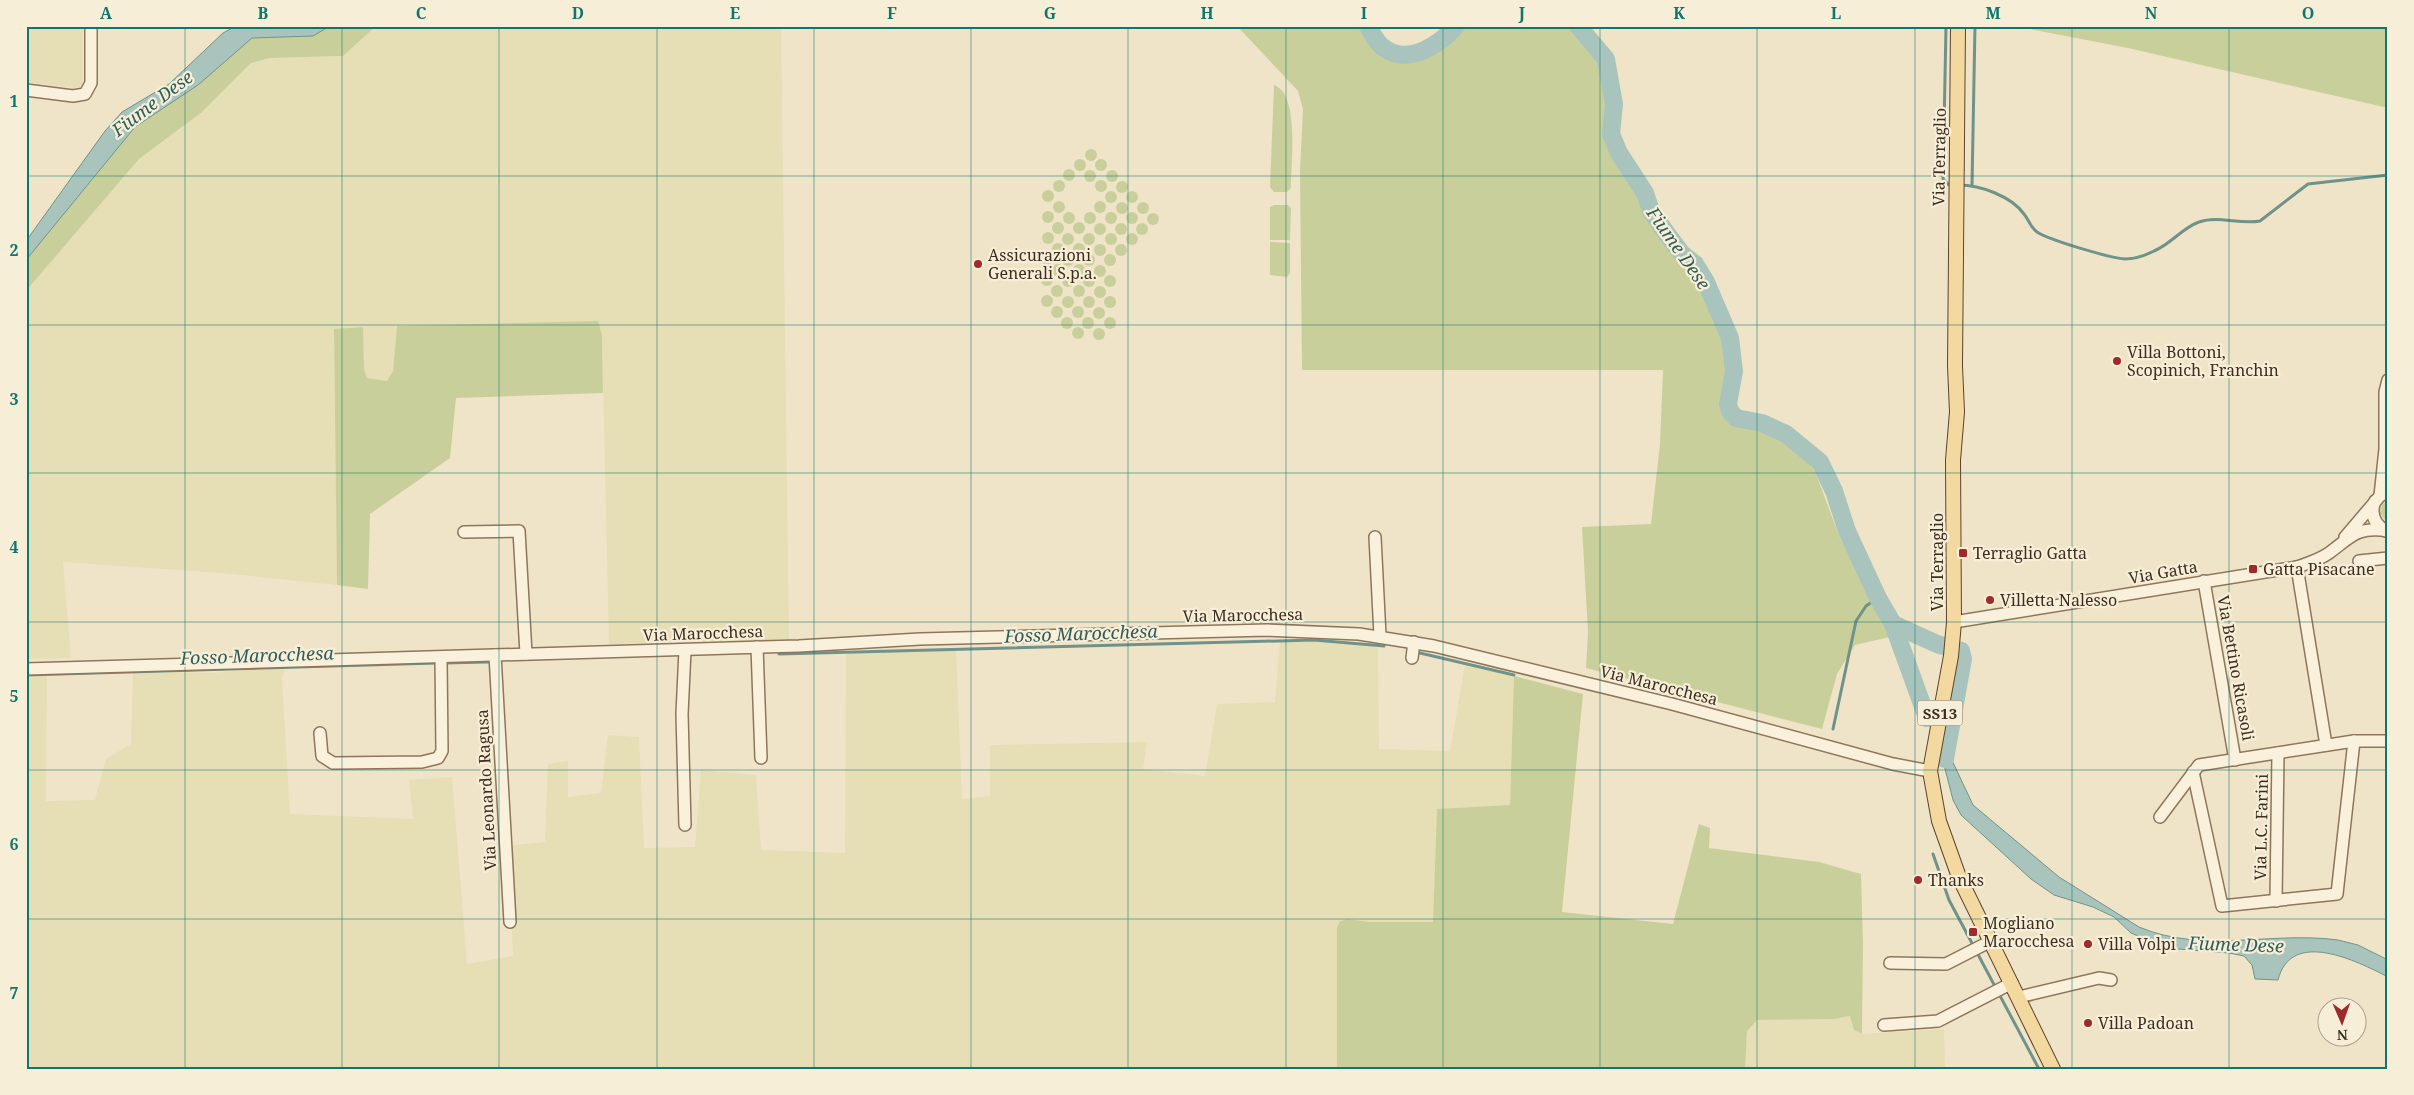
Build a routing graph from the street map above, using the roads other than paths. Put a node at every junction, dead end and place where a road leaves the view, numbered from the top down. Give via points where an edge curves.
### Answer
1 (91, 26) edge
2 (1958, 26) edge
3 (26, 90) edge
4 (2388, 380) edge
5 (2386, 452) edge
6 (2381, 496) edge
7 (2387, 531) edge
8 (464, 532) dead end
9 (1375, 537) dead end
10 (2341, 542) junction
11 (2388, 558) edge
12 (2359, 561) dead end
13 (2296, 567) junction
14 (2204, 581) junction
15 (1954, 622) junction
16 (1380, 636) junction
17 (1414, 642) junction
18 (757, 648) junction
19 (685, 650) junction
20 (526, 654) junction
21 (495, 655) junction
22 (1412, 658) dead end
23 (441, 661) junction
24 (26, 669) edge
25 (320, 733) dead end
26 (2354, 741) junction
27 (2388, 741) edge
28 (2326, 745) junction
29 (2278, 754) junction
30 (761, 758) dead end
31 (2235, 760) junction
32 (1930, 771) junction
33 (2193, 772) junction
34 (2160, 817) dead end
35 (685, 825) dead end
36 (2276, 901) junction
37 (510, 922) dead end
38 (1981, 947) junction
39 (1890, 963) dead end
40 (2111, 980) dead end
41 (2002, 988) junction
42 (2019, 998) junction
43 (1884, 1025) dead end
44 (2053, 1069) edge

1 - 3 street via 91,83 86,94 73,96
2 - 15 main road, Via Terraglio
4 - 5 street, Via Gatta
5 - 6 street, Via Gatta
6 - 7 street, Via Gatta via 2372,514 2375,522
6 - 10 street, Via Gatta
7 - 10 street, Via Gatta via 2363,530
8 - 20 street via 519,531
9 - 16 street
10 - 13 street, Via Gatta via 2322,557
11 - 12 street
13 - 14 street, Via Gatta
13 - 28 street
14 - 15 street, Via Gatta
14 - 31 street, Via Bettino Ricasoli
15 - 32 main road, Via Terraglio / SS13
16 - 17 street, Via Marocchesa
16 - 18 street, Via Marocchesa via 1259,630 920,639
17 - 22 street
17 - 32 street, Via Marocchesa via 1517,665
18 - 19 street, Via Marocchesa
18 - 30 street
19 - 20 street, Via Marocchesa
19 - 35 street via 682,714
20 - 21 street, Via Marocchesa
21 - 23 street, Via Marocchesa
21 - 37 street, Via Leonardo Ragusa
23 - 24 street, Via Marocchesa
23 - 25 street via 442,751 438,758 422,762 333,763 322,756
26 - 27 street
26 - 28 street
26 - 36 street via 2337,894
28 - 29 street
29 - 31 street
29 - 36 street, Via L.C. Farini
31 - 33 street via 2199,765
32 - 38 main road, Via Terraglio / SS13 via 1934,804
33 - 34 street
33 - 36 street via 2222,906
38 - 39 street via 1946,964
38 - 41 main road, Via Terraglio / SS13
40 - 42 street via 2099,978
41 - 42 main road, Via Terraglio / SS13
41 - 43 street via 1938,1022
42 - 44 main road, Via Terraglio / SS13

